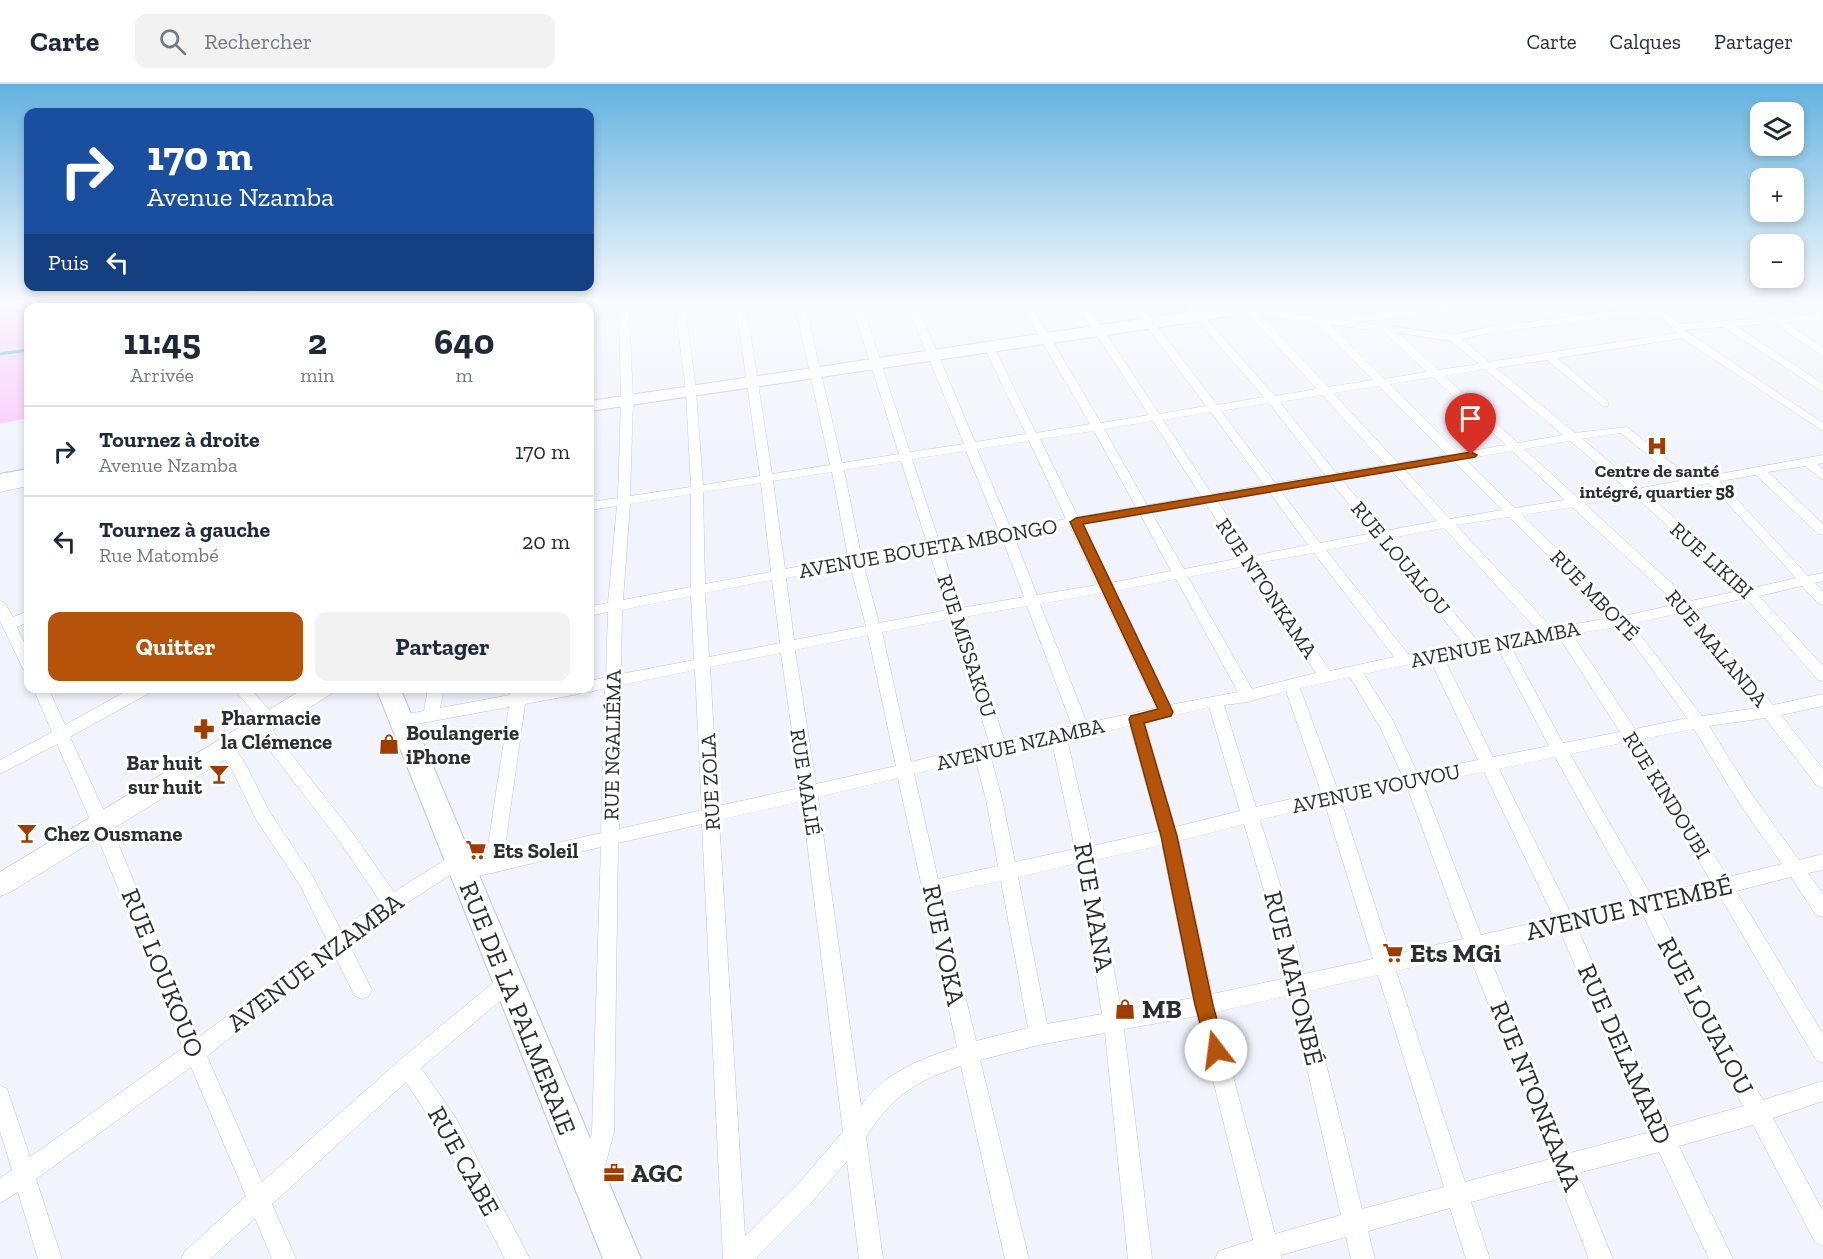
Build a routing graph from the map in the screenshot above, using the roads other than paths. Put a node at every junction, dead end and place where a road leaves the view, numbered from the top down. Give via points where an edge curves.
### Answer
1 (626, 360) edge
2 (687, 360) edge
3 (751, 360) edge
4 (812, 360) edge
5 (876, 360) edge
6 (906, 360) edge
7 (934, 360) edge
8 (995, 360) edge
9 (1057, 360) edge
10 (1118, 360) edge
11 (1180, 360) edge
12 (1238, 360) edge
13 (1299, 360) edge
14 (1359, 360) edge
15 (1421, 360) edge
16 (1480, 360) edge
17 (1522, 360) edge
18 (1553, 360) edge
19 (1723, 360) edge
20 (1780, 360) edge
21 (877, 364) junction
22 (1486, 365) junction
23 (815, 372) junction
24 (1438, 375) junction
25 (1380, 381) junction
26 (755, 382) junction
27 (1823, 389) edge
28 (1326, 390) junction
29 (691, 391) junction
30 (1271, 398) junction
31 (627, 400) junction
32 (1604, 404) dead end
33 (594, 405) edge
34 (1213, 407) junction
35 (1156, 417) junction
36 (1096, 426) junction
37 (1823, 428) edge
38 (1033, 436) junction
39 (1572, 437) junction
40 (968, 447) junction
41 (1516, 447) junction
42 (906, 456) junction
43 (1458, 457) junction
44 (1823, 459) edge
45 (1807, 461) junction
46 (837, 467) junction
47 (1394, 468) junction
48 (1758, 470) junction
49 (24, 476) edge
50 (1823, 476) edge
51 (1334, 478) junction
52 (1711, 478) junction
53 (768, 479) junction
54 (0, 480) edge
55 (1688, 482) junction
56 (24, 483) edge
57 (0, 488) edge
58 (1271, 488) junction
59 (697, 489) junction
60 (1638, 492) junction
61 (1209, 498) junction
62 (624, 501) junction
63 (1574, 502) junction
64 (594, 505) edge
65 (1142, 510) junction
66 (1513, 512) junction
67 (1076, 522) junction
68 (1448, 523) junction
69 (1823, 531) edge
70 (1006, 535) junction
71 (1382, 536) junction
72 (935, 547) junction
73 (1317, 548) junction
74 (855, 560) junction
75 (1248, 560) junction
76 (1178, 574) junction
77 (778, 575) junction
78 (1823, 577) edge
79 (1805, 580) junction
80 (1106, 588) junction
81 (698, 591) junction
82 (1748, 592) junction
83 (1823, 600) edge
84 (1032, 601) junction
85 (1686, 605) junction
86 (0, 606) edge
87 (615, 606) junction
88 (594, 610) edge
89 (956, 614) junction
90 (24, 618) edge
91 (1622, 621) junction
92 (9, 625) junction
93 (874, 630) junction
94 (1556, 633) junction
95 (1501, 641) junction
96 (1474, 646) junction
97 (788, 647) junction
98 (1435, 655) junction
99 (24, 657) edge
100 (1405, 661) junction
101 (703, 664) junction
102 (1354, 671) junction
103 (1823, 676) edge
104 (1326, 677) junction
105 (613, 682) junction
106 (1291, 684) junction
107 (594, 685) edge
108 (42, 693) edge
109 (138, 693) edge
110 (244, 693) edge
111 (315, 693) edge
112 (392, 693) edge
113 (433, 693) edge
114 (518, 694) edge
115 (1248, 696) junction
116 (1215, 700) junction
117 (1823, 700) edge
118 (1166, 712) junction
119 (1769, 712) junction
120 (415, 719) junction
121 (1136, 719) junction
122 (1698, 722) junction
123 (266, 724) junction
124 (1081, 729) junction
125 (62, 734) junction
126 (1058, 735) junction
127 (1630, 736) junction
128 (226, 748) junction
129 (990, 749) junction
130 (1558, 750) junction
131 (1488, 765) junction
132 (0, 768) edge
133 (906, 770) junction
134 (1413, 780) junction
135 (1823, 782) edge
136 (809, 792) junction
137 (1331, 796) junction
138 (711, 815) junction
139 (1249, 815) junction
140 (101, 824) junction
141 (610, 836) junction
142 (1169, 836) junction
143 (1086, 854) junction
144 (1823, 862) edge
145 (494, 864) junction
146 (459, 867) junction
147 (1795, 868) junction
148 (1009, 872) junction
149 (0, 885) edge
150 (1723, 886) junction
151 (932, 888) junction
152 (392, 903) junction
153 (1646, 903) junction
154 (1823, 909) edge
155 (1566, 923) junction
156 (339, 945) junction
157 (1475, 945) junction
158 (1384, 963) junction
159 (508, 982) junction
160 (1296, 984) junction
161 (362, 990) dead end
162 (1204, 1005) junction
163 (1113, 1020) junction
164 (1039, 1035) junction
165 (195, 1052) junction
166 (969, 1053) junction
167 (1823, 1053) edge
168 (408, 1066) junction
169 (1823, 1090) edge
170 (0, 1096) edge
171 (1759, 1114) junction
172 (854, 1136) junction
173 (1663, 1139) junction
174 (1563, 1166) junction
175 (25, 1174) junction
176 (591, 1181) junction
177 (0, 1192) edge
178 (1458, 1197) junction
179 (259, 1198) junction
180 (1353, 1222) junction
181 (1823, 1234) edge
182 (1268, 1253) edge
183 (51, 1259) edge
184 (193, 1259) edge
185 (284, 1259) edge
186 (518, 1259) edge
187 (622, 1259) edge
188 (737, 1259) edge
189 (871, 1259) edge
190 (1017, 1259) edge
191 (1140, 1259) edge
192 (1227, 1259) edge
193 (1363, 1259) edge
194 (1478, 1259) edge
195 (1601, 1259) edge
196 (1720, 1259) edge

1 - 31 street, RUE NGALIÉMA
2 - 29 street, RUE ZOLA
3 - 26 street, RUE MALIÉ
4 - 23 street, RUE VOKA
5 - 21 street, RUE MISSAKOU
6 - 21 main road
7 - 40 street
8 - 38 street
9 - 36 street
10 - 35 street, RUE NTONKAMA
11 - 34 street
12 - 30 street, RUE LOUALOU
13 - 28 street, RUE KINDOUBI
14 - 25 street, RUE MBOTÉ
15 - 24 street, RUE MALANDA
16 - 22 street, RUE LIKIBI
17 - 22 street
18 - 32 street
19 - 37 street
20 - 27 street
21 - 23 main road
21 - 42 street, RUE MISSAKOU
22 - 24 street
22 - 39 street, RUE LIKIBI
23 - 26 main road
23 - 46 street, RUE VOKA
24 - 25 street
24 - 41 street, RUE MALANDA
25 - 28 street
25 - 43 street, RUE MBOTÉ
26 - 29 main road
26 - 53 street, RUE MALIÉ
28 - 30 street
28 - 47 street, RUE KINDOUBI
29 - 31 main road
29 - 59 street, RUE ZOLA
30 - 34 street
30 - 51 street, RUE LOUALOU
31 - 33 main road
31 - 62 street, RUE NGALIÉMA
34 - 35 street
34 - 58 street
35 - 36 street
35 - 61 street, RUE NTONKAMA
36 - 38 street
36 - 65 street
38 - 40 street
38 - 67 street
39 - 41 street, AVENUE BOUETA MBONGO
39 - 55 street, AVENUE BOUETA MBONGO via 1623,429
39 - 60 street, RUE LIKIBI
40 - 42 street
40 - 70 street
41 - 43 street, AVENUE BOUETA MBONGO
41 - 63 street, RUE MALANDA
42 - 46 street
42 - 72 street, RUE MISSAKOU
43 - 47 street, AVENUE BOUETA MBONGO
43 - 66 street, RUE MBOTÉ
44 - 45 street
45 - 48 street
45 - 50 street
46 - 53 street
46 - 74 street, RUE VOKA
47 - 51 street, AVENUE BOUETA MBONGO
47 - 68 street, RUE KINDOUBI
48 - 52 street
48 - 69 street
49 - 54 main road
51 - 58 street, AVENUE BOUETA MBONGO
51 - 71 street, RUE LOUALOU
52 - 55 street
52 - 79 street
53 - 59 street
53 - 77 street, RUE MALIÉ
55 - 60 street
56 - 57 street
58 - 61 street, AVENUE BOUETA MBONGO
58 - 73 street
59 - 62 street
59 - 81 street, RUE ZOLA
60 - 63 street
60 - 82 street, RUE LIKIBI
61 - 65 street, AVENUE BOUETA MBONGO
61 - 75 street, RUE NTONKAMA
62 - 64 street
62 - 87 street, RUE NGALIÉMA
63 - 66 street
63 - 85 street, RUE MALANDA
65 - 67 street, AVENUE BOUETA MBONGO
65 - 76 street
66 - 68 street
66 - 91 street, RUE MBOTÉ
67 - 70 street, AVENUE BOUETA MBONGO
67 - 80 street
68 - 71 street
68 - 94 street, RUE KINDOUBI
70 - 72 street, AVENUE BOUETA MBONGO
70 - 84 street
71 - 73 street
71 - 96 street, RUE LOUALOU
72 - 74 street, AVENUE BOUETA MBONGO
72 - 89 street, RUE MISSAKOU
73 - 75 street
73 - 100 street
74 - 77 street, AVENUE BOUETA MBONGO
74 - 93 street, RUE VOKA
75 - 76 street
75 - 104 street, RUE NTONKAMA
76 - 80 street
76 - 115 street
77 - 81 street, AVENUE BOUETA MBONGO
77 - 97 street, RUE MALIÉ
78 - 79 street, AVENUE NZAMBA
79 - 82 street, AVENUE NZAMBA
79 - 83 street
80 - 84 street
80 - 118 street
81 - 87 street, AVENUE BOUETA MBONGO
81 - 101 street, RUE ZOLA
82 - 85 street, AVENUE NZAMBA
82 - 103 street, RUE LIKIBI
84 - 89 street
84 - 124 street
85 - 91 street, AVENUE NZAMBA
85 - 119 street, RUE MALANDA
86 - 92 street
87 - 88 street, AVENUE BOUETA MBONGO
87 - 105 street, RUE NGALIÉMA
89 - 93 street
89 - 129 street, RUE MISSAKOU
90 - 92 street
91 - 94 street, AVENUE NZAMBA
91 - 122 street, RUE MBOTÉ via 1662,669
92 - 99 street
93 - 97 street
93 - 133 street, RUE VOKA
94 - 95 street, AVENUE NZAMBA
94 - 127 street, RUE KINDOUBI
95 - 96 street, AVENUE NZAMBA
95 - 130 street, RUE LOUALOU
96 - 98 street, AVENUE NZAMBA
97 - 101 street
97 - 136 street, RUE MALIÉ
98 - 100 street, AVENUE NZAMBA
98 - 131 street, RUE DELAMARD
100 - 102 street, AVENUE NZAMBA
101 - 105 street
101 - 138 street, RUE ZOLA
102 - 104 street, AVENUE NZAMBA
102 - 134 street, RUE NTONKAMA via 1387,725
104 - 106 street, AVENUE NZAMBA
105 - 107 street
105 - 141 street, RUE NGALIÉMA
106 - 115 street, AVENUE NZAMBA
106 - 137 street
108 - 125 street, RUE LOUKOUO
109 - 125 street
110 - 123 street
111 - 123 street
112 - 120 main road, RUE DE LA PALMERAIE
113 - 120 street
114 - 120 street
114 - 145 street
115 - 116 street, AVENUE NZAMBA
116 - 118 street, AVENUE NZAMBA
116 - 139 street, RUE MATONBÉ
117 - 119 street, AVENUE VOUVOU
118 - 121 street, AVENUE NZAMBA
119 - 122 street, AVENUE VOUVOU
119 - 135 street, RUE MALANDA
120 - 146 main road, RUE DE LA PALMERAIE
121 - 124 street, AVENUE NZAMBA
121 - 142 street
122 - 127 street, AVENUE VOUVOU
122 - 147 street, RUE MBOTÉ
123 - 128 street
123 - 152 street
124 - 126 street, AVENUE NZAMBA
125 - 132 street
125 - 140 street, RUE LOUKOUO
126 - 129 street, AVENUE NZAMBA
126 - 143 street, RUE MANA
127 - 130 street, AVENUE VOUVOU
127 - 150 street, RUE KINDOUBI
128 - 140 street
128 - 156 street via 263,816 307,882
129 - 133 street, AVENUE NZAMBA
129 - 148 street, RUE MISSAKOU via 994,799
130 - 131 street, AVENUE VOUVOU
130 - 153 street, RUE LOUALOU
131 - 134 street, AVENUE VOUVOU
131 - 155 street, RUE DELAMARD
133 - 136 street, AVENUE NZAMBA
133 - 151 street, RUE VOKA
134 - 137 street, AVENUE VOUVOU
134 - 157 street, RUE NTONKAMA
136 - 138 street, AVENUE NZAMBA
136 - 172 street, RUE MALIÉ
137 - 139 street, AVENUE VOUVOU
137 - 158 street
138 - 141 street, AVENUE NZAMBA
138 - 188 street, RUE ZOLA
139 - 142 street, AVENUE VOUVOU
139 - 160 street, RUE MATONBÉ via 1279,910
140 - 149 street
140 - 165 street, RUE LOUKOUO
141 - 145 street, AVENUE NZAMBA
141 - 176 street, RUE NGALIÉMA via 603,1132
142 - 143 street, AVENUE VOUVOU
142 - 162 street
143 - 148 street, AVENUE VOUVOU
143 - 163 street, RUE MANA
144 - 147 street, AVENUE NTEMBÉ
145 - 146 street, AVENUE NZAMBA
146 - 152 street, AVENUE NZAMBA
146 - 159 main road, RUE DE LA PALMERAIE
147 - 150 street, AVENUE NTEMBÉ
147 - 154 street, RUE MBOTÉ
148 - 151 street, AVENUE VOUVOU
148 - 164 street, RUE MISSAKOU
150 - 153 street, AVENUE NTEMBÉ
150 - 167 street, RUE KINDOUBI
151 - 166 street, RUE VOKA
152 - 156 street, AVENUE NZAMBA
153 - 155 street, AVENUE NTEMBÉ
153 - 171 street, RUE LOUALOU via 1698,1008
155 - 157 street, AVENUE NTEMBÉ
155 - 173 street, RUE DELAMARD
156 - 161 street
156 - 165 street, AVENUE NZAMBA
157 - 158 street, AVENUE NTEMBÉ
157 - 174 street, RUE NTONKAMA
158 - 160 street, AVENUE NTEMBÉ
158 - 178 street
159 - 168 street
159 - 176 main road, RUE DE LA PALMERAIE
160 - 162 street, AVENUE NTEMBÉ
160 - 180 street, RUE MATONBÉ
162 - 163 street, AVENUE NTEMBÉ
162 - 182 street
163 - 164 street, AVENUE NTEMBÉ
163 - 191 street, RUE MANA
164 - 166 street, AVENUE NTEMBÉ
165 - 175 street, AVENUE NZAMBA
165 - 179 street, RUE LOUKOUO
166 - 172 street, AVENUE NTEMBÉ via 930,1066 902,1081 875,1104
166 - 190 street, RUE VOKA
168 - 179 street
168 - 186 street, RUE CABE via 448,1126
169 - 171 street
170 - 175 street
171 - 173 street
171 - 181 street, RUE LOUALOU
172 - 188 street, AVENUE NTEMBÉ via 804,1194
172 - 189 street, RUE MALIÉ
173 - 174 street
173 - 196 street, RUE DELAMARD
174 - 178 street
174 - 195 street, RUE NTONKAMA
175 - 177 street, AVENUE NZAMBA
175 - 183 street
176 - 187 main road, RUE DE LA PALMERAIE
178 - 180 street
178 - 194 street
179 - 184 street
179 - 185 street, RUE LOUKOUO
180 - 182 street
180 - 193 street, RUE MATONBÉ
182 - 192 street

